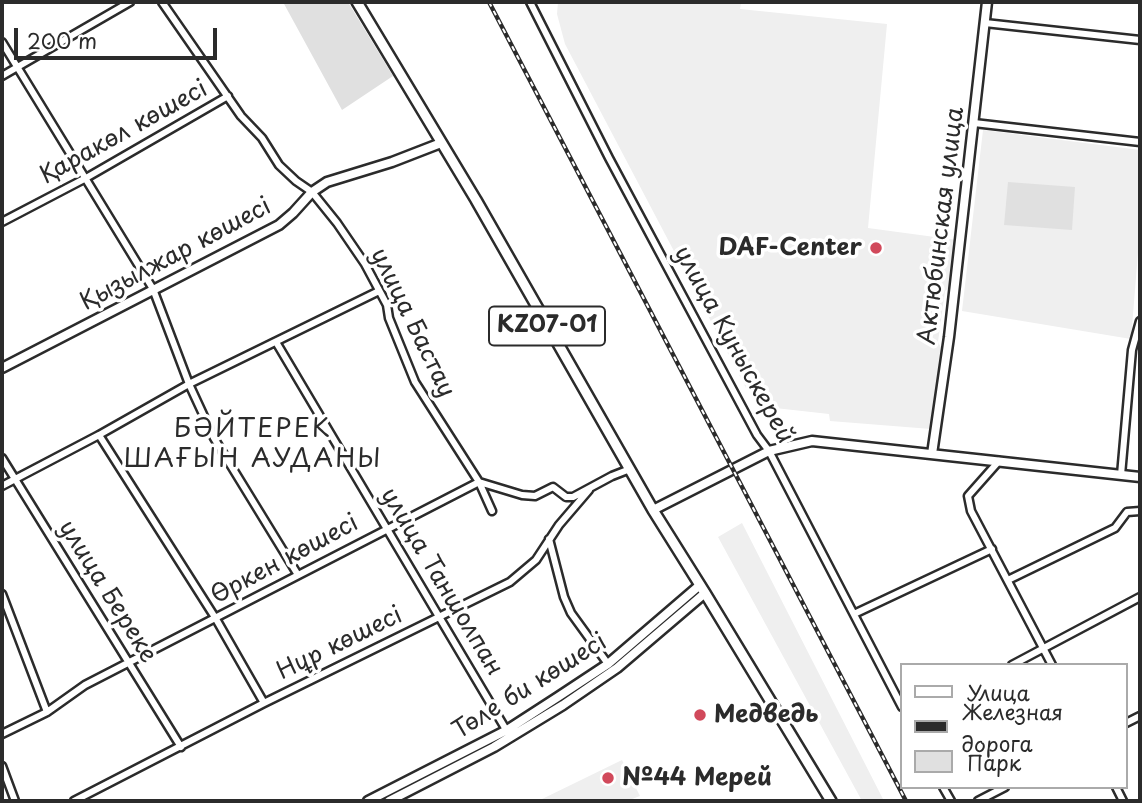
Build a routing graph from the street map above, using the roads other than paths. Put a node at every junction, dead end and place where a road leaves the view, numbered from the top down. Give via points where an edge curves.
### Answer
1 (130, 2) edge
2 (162, 2) edge
3 (357, 2) edge
4 (530, 2) edge
5 (987, 2) edge
6 (985, 23) junction
7 (1140, 40) edge
8 (2, 42) edge
9 (17, 67) junction
10 (2, 76) edge
11 (228, 96) junction
12 (974, 123) junction
13 (1140, 142) edge
14 (441, 143) junction
15 (86, 178) junction
16 (312, 192) junction
17 (2, 222) edge
18 (153, 289) junction
19 (379, 291) junction
20 (1140, 321) edge
21 (276, 342) junction
22 (2, 368) edge
23 (189, 384) junction
24 (99, 435) junction
25 (769, 451) junction
26 (932, 454) junction
27 (2, 458) edge
28 (999, 461) junction
29 (630, 470) junction
30 (1121, 475) junction
31 (1140, 477) edge
32 (13, 479) junction
33 (479, 482) junction
34 (2, 485) edge
35 (593, 486) junction
36 (653, 510) junction
37 (492, 511) dead end
38 (1140, 511) edge
39 (385, 528) junction
40 (549, 539) junction
41 (992, 550) junction
42 (299, 575) junction
43 (1008, 580) junction
44 (703, 589) junction
45 (2, 594) edge
46 (1140, 597) edge
47 (854, 614) junction
48 (439, 617) junction
49 (216, 620) junction
50 (1044, 649) junction
51 (130, 662) junction
52 (1016, 663) edge
53 (1051, 663) edge
54 (608, 664) junction
55 (264, 703) junction
56 (900, 703) edge
57 (47, 712) junction
58 (2, 734) edge
59 (509, 734) junction
60 (181, 747) junction
61 (2, 766) edge
62 (1000, 789) edge
63 (393, 798) edge
64 (15, 801) edge
65 (74, 801) edge
66 (368, 801) edge
67 (831, 801) edge
68 (978, 801) edge

1 - 9 street
2 - 11 street, улица Бастау
3 - 14 main road, KZ07-01
4 - 25 street, улица Куныскерей via 609,158
5 - 6 main road, Актюбинская улица
6 - 7 street
6 - 12 main road, Актюбинская улица
8 - 9 street
9 - 10 street
9 - 15 street
11 - 15 street, Қаракөл көшесі
11 - 16 street, улица Бастау via 279,165
12 - 13 street
12 - 26 main road, Актюбинская улица
14 - 16 main road, Қызылжар көшесі via 327,181
14 - 29 main road, KZ07-01
15 - 17 street, Қаракөл көшесі
15 - 18 street
16 - 18 main road, Қызылжар көшесі via 279,225
16 - 19 street, улица Бастау via 365,264
18 - 22 main road, Қызылжар көшесі
18 - 23 street
19 - 21 street
19 - 33 street, улица Бастау via 415,382
20 - 30 street via 1132,350
21 - 23 street
21 - 39 street, улица Таншолпан
23 - 24 street
23 - 42 street via 214,438
24 - 32 street
24 - 49 street
25 - 26 main road via 812,441
25 - 36 main road
25 - 47 street, улица Куныскерей
26 - 28 main road
27 - 32 street, улица Береке
28 - 30 main road
28 - 41 street via 968,496
29 - 35 street
29 - 36 main road, KZ07-01
30 - 31 main road
32 - 34 street
32 - 51 street, улица Береке
33 - 35 street via 535,496 553,487 573,497
33 - 37 street, улица Бастау
33 - 39 street, Өркен көшесі
35 - 40 street, Нұр көшесі
36 - 44 main road, KZ07-01
38 - 43 street via 1127,512 1115,528
39 - 42 street, Өркен көшесі
39 - 48 street, улица Таншолпан
40 - 48 street, Нұр көшесі via 536,559 510,582
40 - 54 street via 571,613
41 - 43 street
41 - 47 street
42 - 49 street, Өркен көшесі
43 - 50 street
44 - 54 main road, Төле би көшесі
44 - 59 main road, Төле би көшесі via 617,668
44 - 67 main road, KZ07-01
45 - 57 street
46 - 50 street
47 - 56 street, улица Куныскерей
48 - 55 street, Нұр көшесі
48 - 59 street, улица Таншолпан
49 - 51 street, Өркен көшесі
49 - 55 street
50 - 52 street
50 - 53 street
51 - 57 street, Өркен көшесі via 85,685
51 - 60 street, улица Береке
54 - 59 main road, Төле би көшесі
55 - 60 street, Нұр көшесі
57 - 58 street, Өркен көшесі
59 - 63 main road, Төле би көшесі
60 - 65 street, Нұр көшесі
61 - 64 street
62 - 68 street
63 - 66 main road, Төле би көшесі

